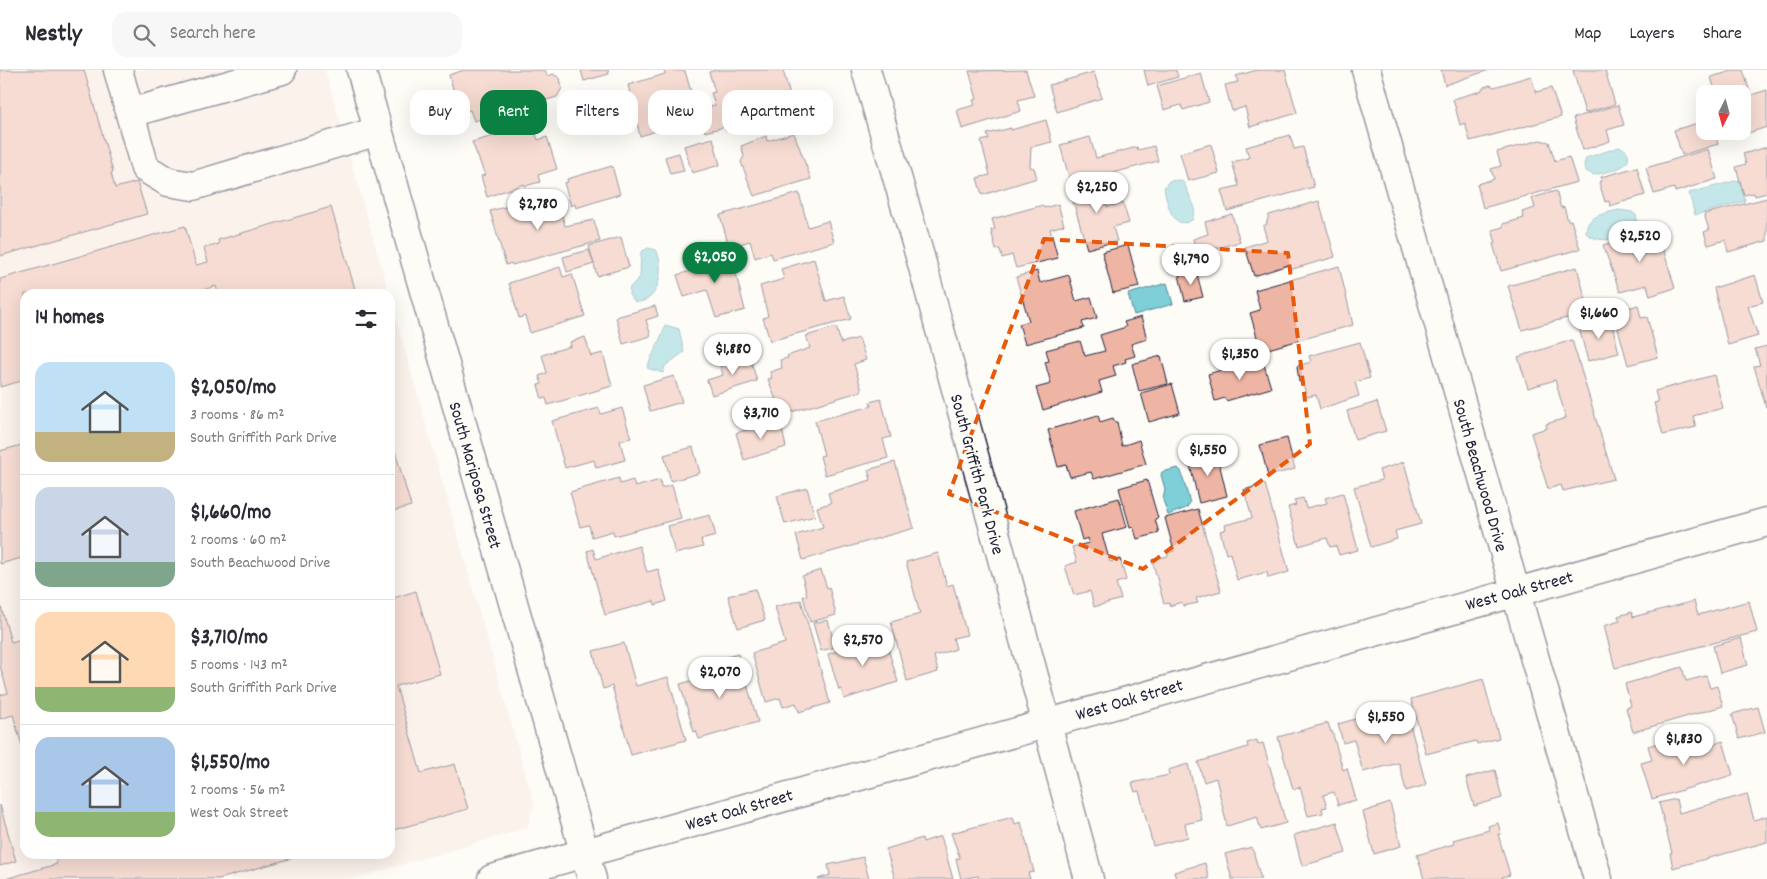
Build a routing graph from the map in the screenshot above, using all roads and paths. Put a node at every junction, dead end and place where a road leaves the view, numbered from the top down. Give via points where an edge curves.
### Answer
1 (118, 70) edge
2 (282, 70) edge
3 (361, 70) edge
4 (866, 70) edge
5 (1366, 70) edge
6 (130, 113) junction
7 (378, 131) junction
8 (1767, 522) edge
9 (1514, 591) junction
10 (1045, 723) junction
11 (584, 852) junction
12 (492, 879) edge
13 (592, 879) edge
14 (1089, 879) edge
15 (1598, 879) edge

1 - 6 street
2 - 6 street
3 - 7 street, South Mariposa Street
4 - 10 street, South Griffith Park Drive via 921,260
5 - 9 street, South Beachwood Drive
6 - 7 street via 145,168 168,182 194,186
7 - 11 street, South Mariposa Street
8 - 9 street, West Oak Street
9 - 10 street, West Oak Street
9 - 15 street, South Beachwood Drive
10 - 11 street, West Oak Street
10 - 14 street, South Griffith Park Drive
11 - 12 street, West Oak Street
11 - 13 street, South Mariposa Street

